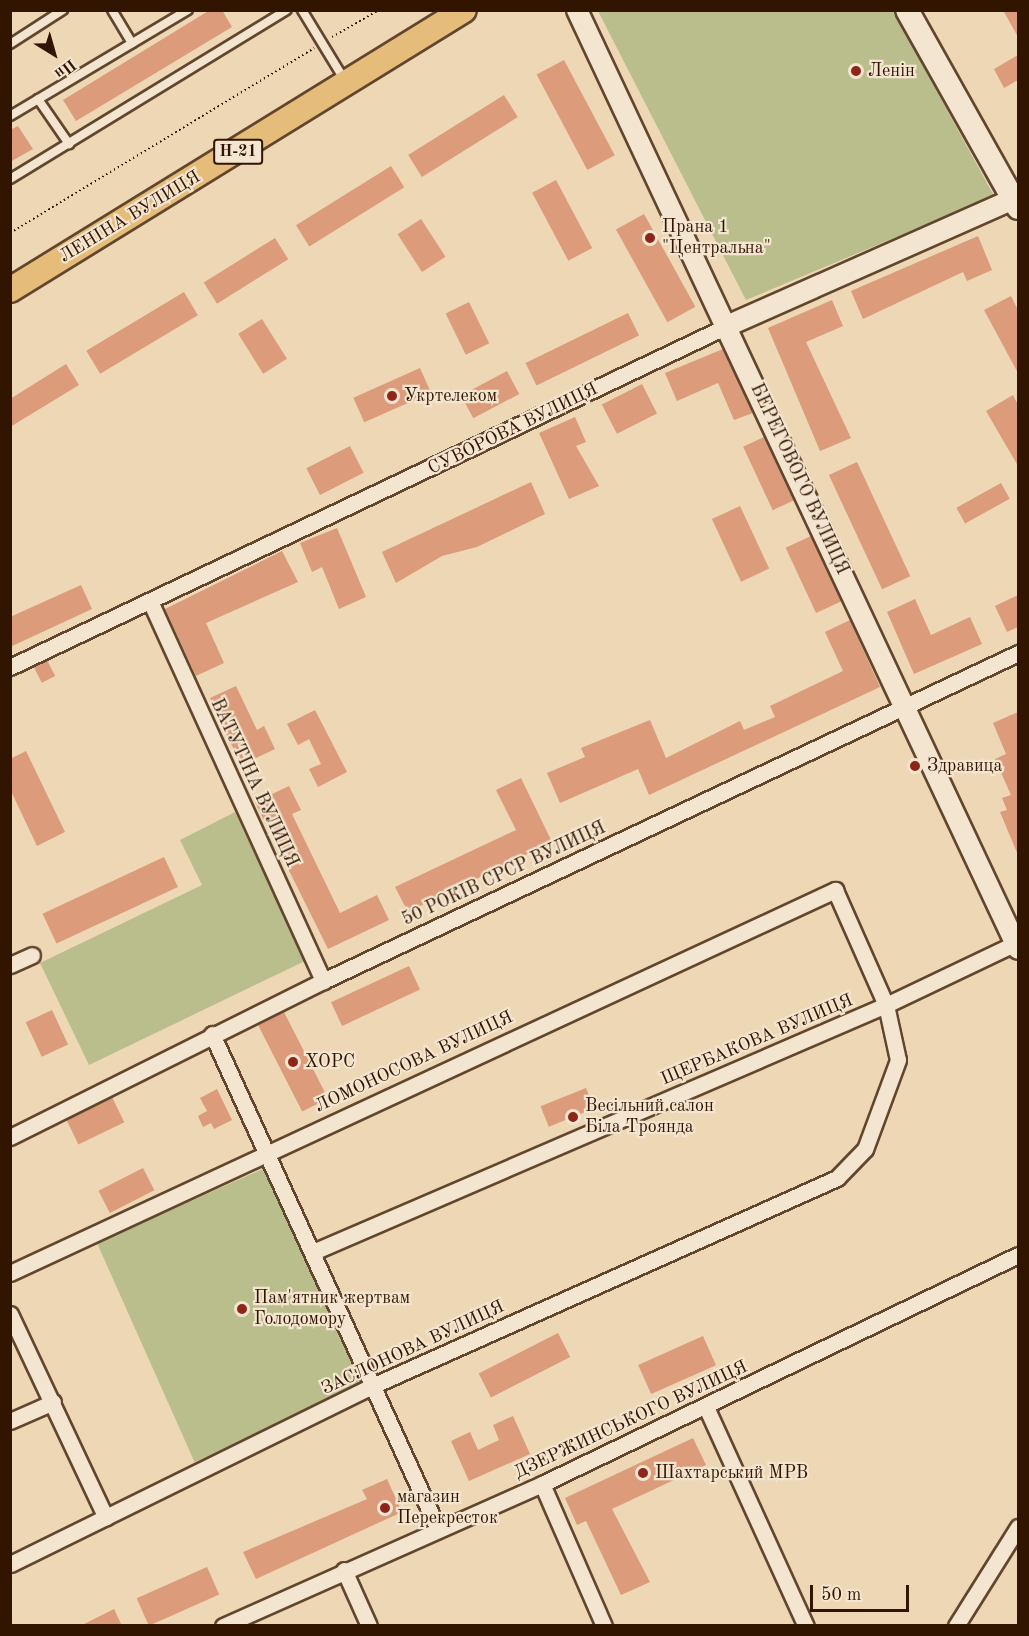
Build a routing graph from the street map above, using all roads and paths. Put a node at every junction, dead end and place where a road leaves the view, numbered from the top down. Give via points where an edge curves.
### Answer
1 (63, 10) edge
2 (188, 10) edge
3 (287, 10) edge
4 (302, 10) edge
5 (379, 10) edge
6 (464, 10) edge
7 (577, 10) edge
8 (907, 10) edge
9 (117, 12) edge
10 (132, 43) junction
11 (322, 43) junction
12 (10, 44) edge
13 (348, 85) junction
14 (38, 99) junction
15 (10, 116) edge
16 (69, 144) junction
17 (10, 179) edge
18 (1017, 202) edge
19 (10, 233) edge
20 (10, 290) edge
21 (727, 326) junction
22 (150, 601) junction
23 (1018, 653) edge
24 (10, 668) edge
25 (905, 706) junction
26 (1017, 946) edge
27 (32, 955) dead end
28 (10, 965) edge
29 (323, 981) junction
30 (886, 1005) junction
31 (212, 1034) junction
32 (10, 1137) edge
33 (267, 1151) junction
34 (313, 1252) junction
35 (1018, 1254) edge
36 (10, 1273) edge
37 (10, 1314) edge
38 (372, 1386) junction
39 (53, 1402) junction
40 (706, 1407) junction
41 (10, 1421) edge
42 (542, 1484) junction
43 (106, 1518) junction
44 (436, 1527) junction
45 (1018, 1527) edge
46 (10, 1564) edge
47 (344, 1570) junction
48 (223, 1626) edge
49 (369, 1626) edge
50 (604, 1626) edge
51 (806, 1626) edge
52 (956, 1626) edge

1 - 12 lane
2 - 10 lane
3 - 16 lane
4 - 11 lane
5 - 11 path
6 - 13 main road, ЛЕНІНА ВУЛИЦЯ / Н-21
7 - 21 street, БЕРЕГОВОГО ВУЛИЦЯ
8 - 18 main road
9 - 10 lane
10 - 14 lane
11 - 13 lane
11 - 19 path
13 - 20 main road, ЛЕНІНА ВУЛИЦЯ / Н-21
14 - 15 lane
14 - 16 lane
16 - 17 lane
18 - 21 street, СУВОРОВА ВУЛИЦЯ
21 - 22 street, СУВОРОВА ВУЛИЦЯ
21 - 25 street, БЕРЕГОВОГО ВУЛИЦЯ
22 - 24 street, СУВОРОВА ВУЛИЦЯ
22 - 29 street, ВАТУТІНА ВУЛИЦЯ
23 - 25 street, 50 РОКІВ СРСР ВУЛИЦЯ
25 - 26 street, БЕРЕГОВОГО ВУЛИЦЯ
25 - 29 street, 50 РОКІВ СРСР ВУЛИЦЯ
26 - 30 street, ЩЕРБАКОВА ВУЛИЦЯ
27 - 28 street
29 - 31 street, 50 РОКІВ СРСР ВУЛИЦЯ
30 - 33 street, ЛОМОНОСОВА ВУЛИЦЯ via 835,890
30 - 34 street, ЩЕРБАКОВА ВУЛИЦЯ
30 - 38 street, ЗАСЛОНОВА ВУЛИЦЯ via 898,1060 866,1149 837,1178
31 - 32 street, 50 РОКІВ СРСР ВУЛИЦЯ
31 - 33 street
33 - 34 street
33 - 36 street, ЛОМОНОСОВА ВУЛИЦЯ
34 - 38 street
35 - 40 street, ДЗЕРЖИНСЬКОГО ВУЛИЦЯ
37 - 39 street
38 - 43 street, ЗАСЛОНОВА ВУЛИЦЯ
38 - 44 street
39 - 41 street
39 - 43 street
40 - 42 street, ДЗЕРЖИНСЬКОГО ВУЛИЦЯ
40 - 51 street
42 - 44 street, ДЗЕРЖИНСЬКОГО ВУЛИЦЯ
42 - 50 street
43 - 46 street, ЗАСЛОНОВА ВУЛИЦЯ
44 - 47 street, ДЗЕРЖИНСЬКОГО ВУЛИЦЯ
45 - 52 street
47 - 48 street, ДЗЕРЖИНСЬКОГО ВУЛИЦЯ
47 - 49 street

